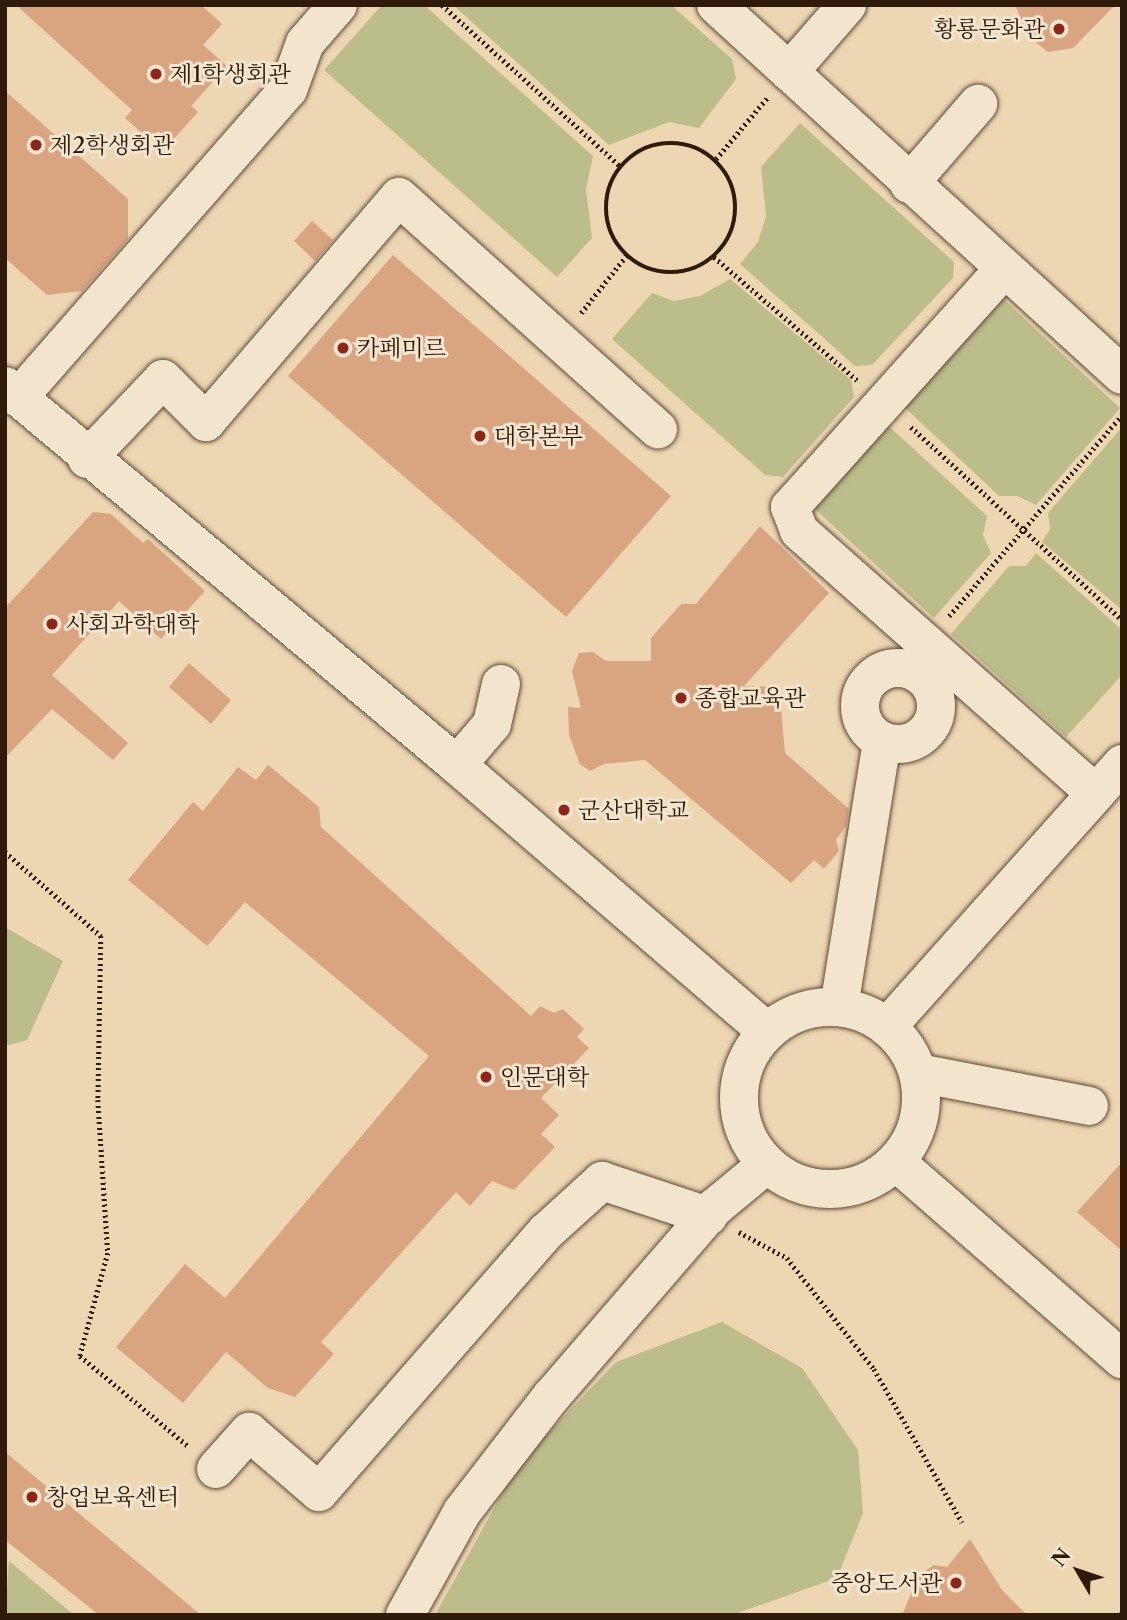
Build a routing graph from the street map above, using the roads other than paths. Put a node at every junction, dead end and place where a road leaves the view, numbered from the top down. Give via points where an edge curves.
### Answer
1 (338, 5) edge
2 (716, 5) edge
3 (847, 5) edge
4 (789, 72) junction
5 (978, 104) dead end
6 (909, 184) junction
7 (1003, 270) junction
8 (1122, 375) edge
9 (12, 392) edge
10 (658, 429) dead end
11 (87, 459) junction
12 (501, 684) dead end
13 (882, 741) dead end
14 (1122, 764) edge
15 (457, 765) junction
16 (1095, 793) junction
17 (839, 1007) junction
18 (887, 1027) junction
19 (767, 1032) junction
20 (918, 1073) junction
21 (1089, 1106) dead end
22 (896, 1162) junction
23 (766, 1165) junction
24 (708, 1216) junction
25 (1122, 1359) edge
26 (216, 1469) road end
27 (405, 1615) edge

1 - 9 lane via 305,43 288,90
2 - 4 lane
3 - 4 lane
4 - 6 lane
5 - 6 lane
6 - 7 lane
7 - 8 lane
7 - 16 lane via 789,508 799,531
9 - 11 lane
10 - 11 lane via 399,197 206,422 163,379
11 - 15 lane
12 - 15 lane via 492,724
13 - 17 lane
14 - 16 lane
15 - 19 lane
16 - 18 lane
17 - 18 lane via 865,1014
17 - 19 lane via 813,1008 788,1017
18 - 20 lane via 906,1047
19 - 23 lane via 748,1056 739,1084 739,1113 748,1141
20 - 21 lane
20 - 22 lane via 921,1101 916,1129
22 - 23 lane via 851,1188 821,1190 791,1182
22 - 25 lane
23 - 24 lane
24 - 26 lane via 602,1181 546,1232 319,1492 249,1432
24 - 27 lane via 551,1397 462,1512

